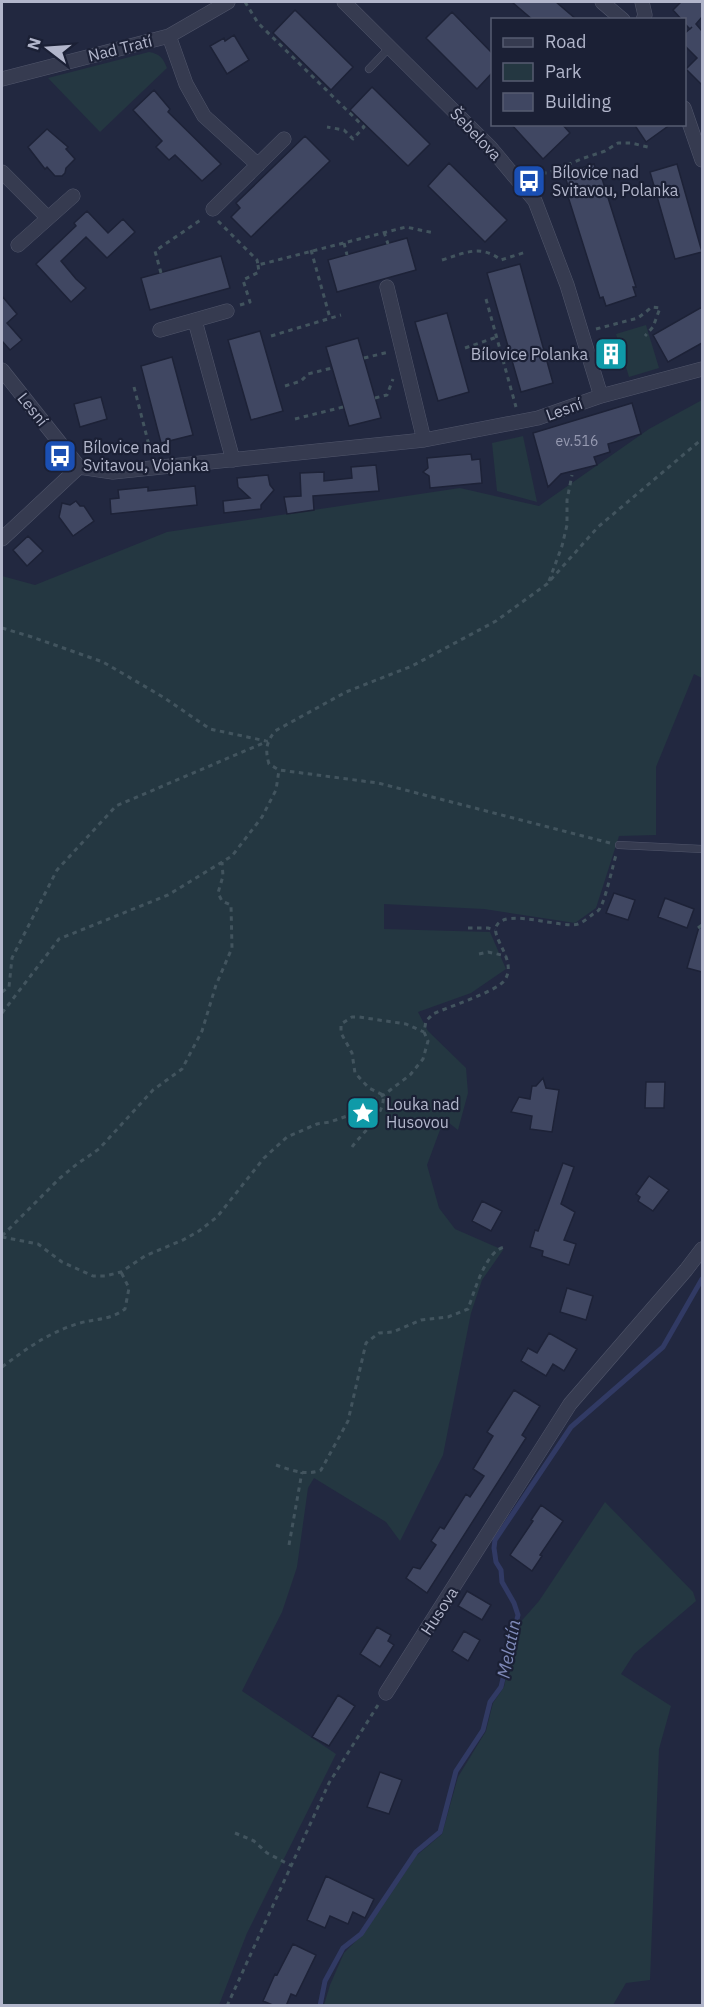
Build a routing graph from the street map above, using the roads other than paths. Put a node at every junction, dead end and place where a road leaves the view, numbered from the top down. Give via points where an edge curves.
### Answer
1 (228, 2) edge
2 (344, 2) edge
3 (602, 2) edge
4 (642, 2) edge
5 (621, 18) edge
6 (643, 18) edge
7 (169, 36) junction
8 (390, 47) junction
9 (369, 69) dead end
10 (2, 79) edge
11 (696, 120) edge
12 (284, 139) dead end
13 (702, 160) edge
14 (258, 165) junction
15 (2, 172) edge
16 (73, 196) dead end
17 (211, 211) road end
18 (48, 218) junction
19 (18, 245) dead end
20 (387, 287) dead end
21 (227, 311) road end
22 (195, 321) junction
23 (160, 330) dead end
24 (702, 369) edge
25 (2, 370) edge
26 (601, 396) junction
27 (424, 440) junction
28 (233, 460) junction
29 (79, 467) junction
30 (2, 539) edge
31 (619, 845) road end
32 (702, 849) edge
33 (702, 1249) edge
34 (386, 1693) road end

1 - 7 street, Nad Tratí
2 - 8 street, Šebelova
3 - 5 street
4 - 6 street
7 - 10 street, Nad Tratí
7 - 14 street, Nad Tratí via 186,84 204,116
8 - 9 lane
8 - 26 street, Šebelova via 490,147 535,201 567,285
11 - 13 street
12 - 14 street
14 - 17 street
15 - 18 street
16 - 18 street
18 - 19 street
20 - 27 street
21 - 22 street
22 - 23 street
22 - 28 street
24 - 26 street, Lesní
25 - 29 street, Lesní
26 - 27 street, Lesní via 538,418
27 - 28 street, Lesní
28 - 29 street, Lesní via 113,472
29 - 30 street
31 - 32 lane
33 - 34 street, Husova via 570,1404

